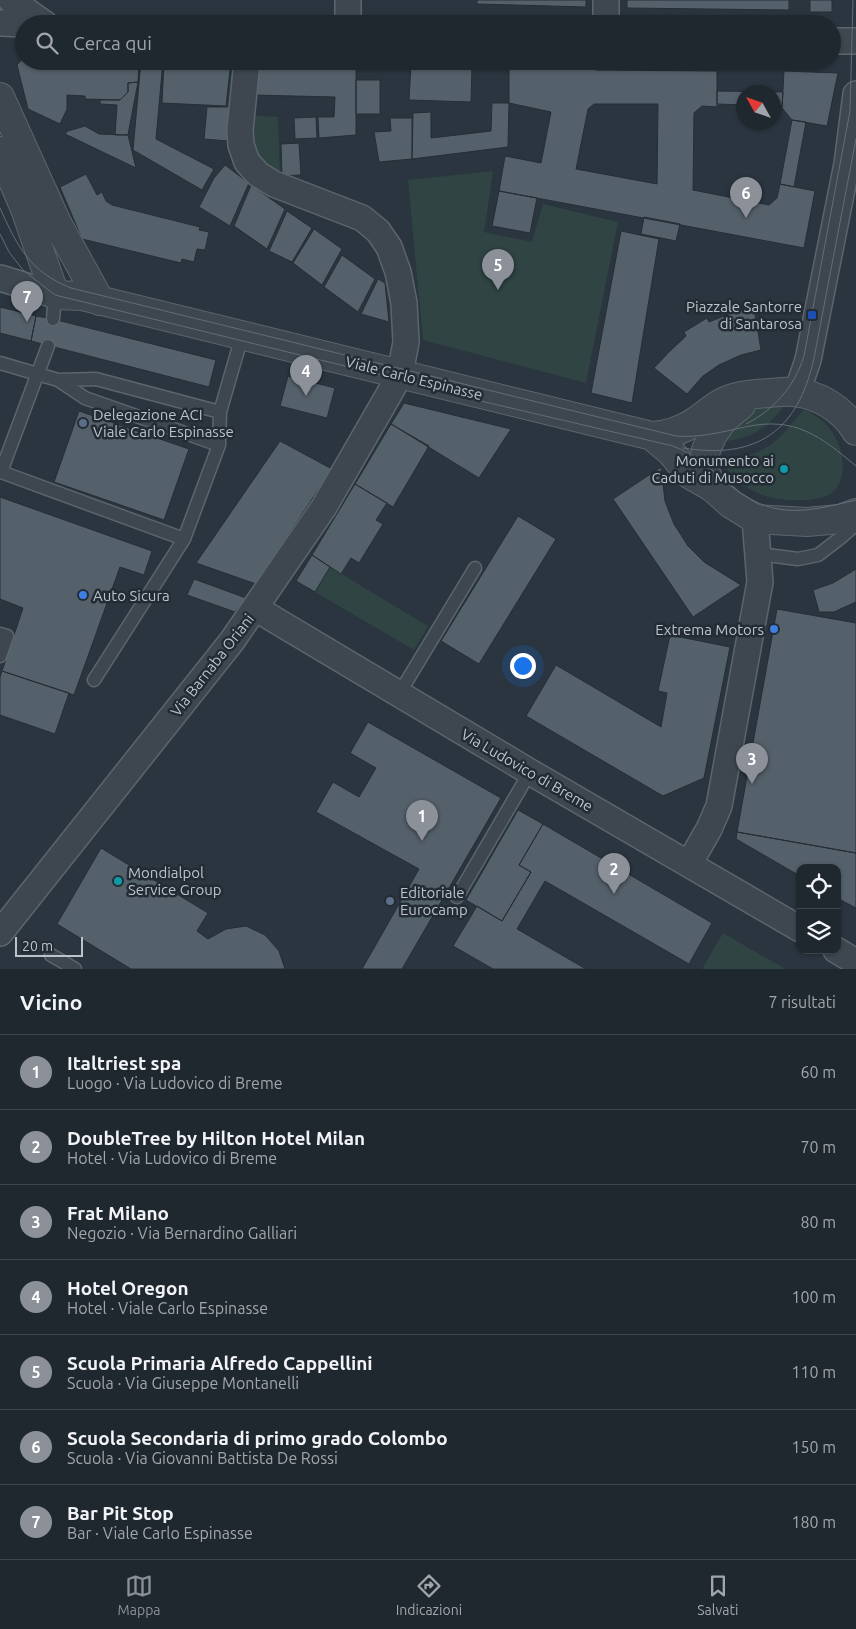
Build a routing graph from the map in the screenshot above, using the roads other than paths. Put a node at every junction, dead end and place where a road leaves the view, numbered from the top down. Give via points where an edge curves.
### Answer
1 (11, 0) edge
2 (348, 0) edge
3 (606, 0) edge
4 (32, 15) edge
5 (348, 15) edge
6 (606, 15) edge
7 (0, 23) edge
8 (15, 24) edge
9 (841, 41) edge
10 (856, 41) edge
11 (246, 70) edge
12 (856, 94) edge
13 (0, 97) edge
14 (0, 151) edge
15 (57, 223) junction
16 (0, 278) edge
17 (100, 301) junction
18 (54, 307) junction
19 (242, 336) junction
20 (48, 346) dead end
21 (0, 363) edge
22 (38, 375) junction
23 (399, 376) junction
24 (58, 380) junction
25 (785, 393) junction
26 (220, 412) junction
27 (856, 431) edge
28 (653, 436) junction
29 (219, 445) junction
30 (1, 471) edge
31 (713, 488) junction
32 (856, 513) edge
33 (755, 520) junction
34 (856, 521) edge
35 (184, 539) junction
36 (759, 554) junction
37 (474, 568) dead end
38 (255, 608) junction
39 (0, 634) edge
40 (0, 656) edge
41 (94, 680) dead end
42 (399, 694) junction
43 (530, 772) junction
44 (689, 864) junction
45 (457, 897) dead end
46 (2, 924) edge
47 (796, 927) edge
48 (841, 953) edge
49 (51, 955) dead end
50 (856, 962) edge
51 (76, 969) edge

1 - 4 street
2 - 5 street
3 - 6 street
7 - 8 street
9 - 10 street
11 - 23 street, Via Barnaba Oriani via 240,130 247,162 274,184 362,218 378,231 389,247 404,303 406,342
12 - 25 street via 847,164 808,360
13 - 15 street
14 - 18 street via 25,209
15 - 17 street
15 - 18 street via 60,272
16 - 18 street, Viale Carlo Espinasse
17 - 18 street, Viale Carlo Espinasse via 82,296
17 - 19 street, Viale Carlo Espinasse
19 - 23 street, Viale Carlo Espinasse
19 - 26 lane
20 - 22 lane
21 - 22 lane
22 - 24 lane
22 - 30 lane
23 - 28 street, Viale Carlo Espinasse
23 - 38 street, Via Barnaba Oriani via 324,506
24 - 26 lane via 96,379
24 - 29 lane via 85,398
25 - 27 street via 818,398 836,409
25 - 28 street via 747,394 727,400 690,425
25 - 31 street via 742,404 716,430 706,450 703,467
26 - 29 lane
28 - 31 street via 689,474
29 - 35 lane
30 - 35 lane
31 - 33 street
32 - 33 street via 840,519 807,522
33 - 36 street
34 - 36 lane via 818,555 798,559
35 - 41 lane
36 - 44 street via 760,582 719,806
37 - 42 lane
38 - 42 street, Via Ludovico di Breme
38 - 46 street, Via Barnaba Oriani via 232,641
39 - 40 lane via 6,636
42 - 43 street, Via Ludovico di Breme
43 - 44 street, Via Ludovico di Breme
43 - 45 lane
44 - 47 street, Via Ludovico di Breme
48 - 50 street
49 - 51 lane

